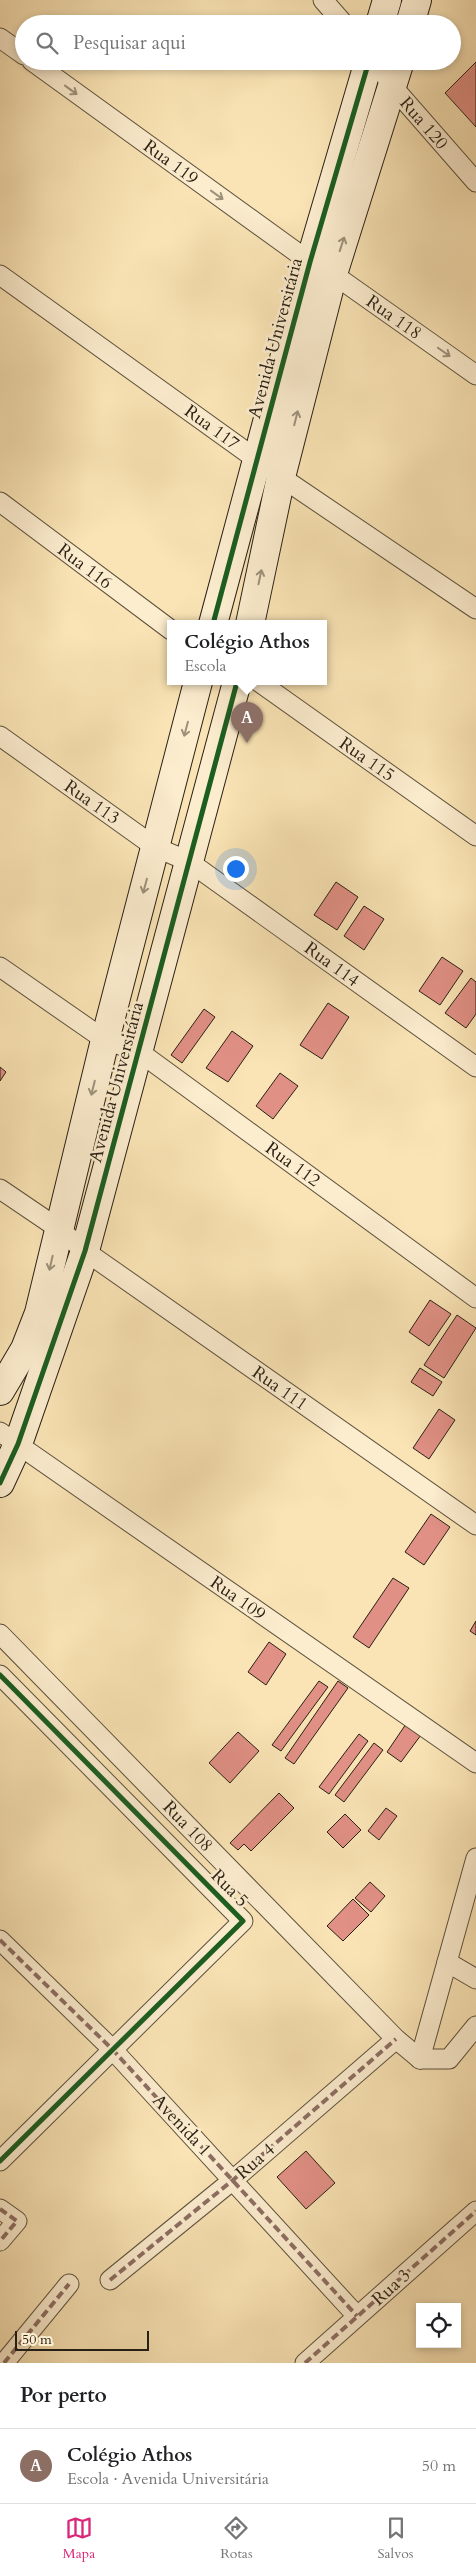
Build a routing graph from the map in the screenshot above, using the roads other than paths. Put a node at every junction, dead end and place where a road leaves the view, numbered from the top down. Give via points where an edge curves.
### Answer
1 (323, 0) edge
2 (387, 0) edge
3 (417, 0) edge
4 (336, 15) edge
5 (383, 15) edge
6 (413, 15) edge
7 (0, 38) edge
8 (15, 49) edge
9 (45, 70) edge
10 (367, 70) edge
11 (396, 74) edge
12 (476, 182) edge
13 (321, 268) junction
14 (0, 275) edge
15 (476, 375) edge
16 (256, 459) junction
17 (281, 478) junction
18 (0, 502) edge
19 (476, 609) edge
20 (214, 620) edge
21 (251, 620) edge
22 (167, 627) edge
23 (197, 685) edge
24 (236, 685) edge
25 (262, 685) edge
26 (0, 736) edge
27 (476, 836) edge
28 (156, 847) junction
29 (188, 861) junction
30 (0, 968) edge
31 (105, 1040) junction
32 (138, 1051) junction
33 (476, 1067) edge
34 (0, 1189) edge
35 (59, 1229) junction
36 (85, 1251) junction
37 (476, 1298) edge
38 (4, 1378) edge
39 (9, 1438) edge
40 (0, 1483) edge
41 (476, 1525) edge
42 (0, 1634) edge
43 (0, 1676) edge
44 (476, 1763) edge
45 (476, 1858) edge
46 (0, 1940) edge
47 (447, 1962) junction
48 (476, 1979) edge
49 (476, 2026) edge
50 (396, 2039) junction
51 (112, 2049) junction
52 (420, 2059) junction
53 (0, 2161) edge
54 (233, 2180) junction
55 (0, 2209) edge
56 (476, 2211) edge
57 (0, 2241) edge
58 (110, 2280) dead end
59 (70, 2284) dead end
60 (358, 2316) junction
61 (4, 2363) edge
62 (305, 2363) edge

1 - 4 street
2 - 5 street
3 - 6 street
7 - 8 street
9 -> 13 street, Rua 119
10 - 13 street, Avenida Universitária
11 - 12 street, Rua 120
13 -> 11 street, Avenida Universitária
13 -> 15 street, Rua 118
13 - 16 street, Avenida Universitária
17 -> 13 street, Avenida Universitária
14 - 16 street, Rua 117
16 - 17 street, Rua 117
16 - 20 street, Avenida Universitária
17 - 19 street, Rua 117
21 -> 17 street, Avenida Universitária
18 - 22 street, Rua 116
23 -> 28 street, Avenida Universitária
24 - 29 street, Avenida Universitária
25 - 27 street, Rua 115
26 - 28 street, Rua 113
28 - 29 street, Rua 113
28 -> 31 street, Avenida Universitária
29 - 32 street, Avenida Universitária
29 - 33 street, Rua 114
30 - 31 street
31 - 32 street, Rua 112
31 -> 35 street, Avenida Universitária
32 - 36 street, Avenida Universitária
32 - 37 street, Rua 112
34 - 35 street, Rua 111
35 - 36 street, Rua 111
35 -> 38 street, Avenida Universitária via 39,1313
36 - 39 street, Avenida Universitária
36 - 41 street, Rua 111
39 - 40 street, Avenida Universitária
39 - 44 street, Rua 109
42 - 50 street, Rua 108
43 - 51 street, Rua 5 via 242,1920
45 - 47 street
46 - 51 street, Avenida 1
47 - 48 street
47 - 52 street
49 - 52 street via 449,2059
50 - 52 street, Rua 108
50 - 54 street, Rua 4
51 - 53 street, Rua 5
51 - 54 street, Avenida 1
54 - 58 street, Rua 4
54 - 60 street, Avenida 1
55 - 57 street via 17,2220
56 - 60 street, Rua 3
59 - 61 street
60 - 62 street, Rua 3

